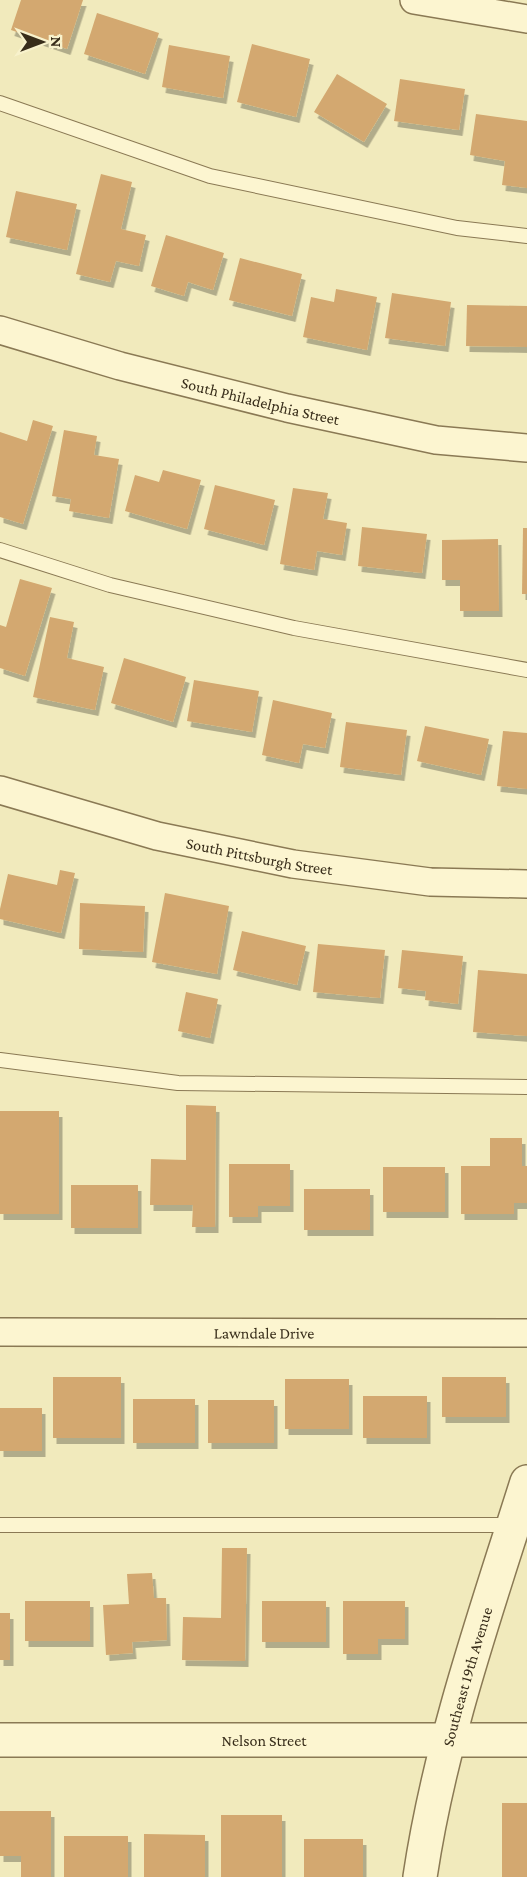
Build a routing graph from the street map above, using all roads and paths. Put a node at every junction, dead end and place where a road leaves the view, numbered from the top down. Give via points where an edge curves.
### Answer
1 (416, 0) edge
2 (527, 19) edge
3 (0, 103) edge
4 (527, 236) edge
5 (0, 330) edge
6 (527, 448) edge
7 (0, 550) edge
8 (527, 670) edge
9 (0, 790) edge
10 (527, 885) edge
11 (0, 1060) edge
12 (527, 1087) edge
13 (0, 1332) edge
14 (527, 1333) edge
15 (527, 1482) edge
16 (0, 1525) edge
17 (513, 1526) junction
18 (0, 1740) edge
19 (447, 1740) junction
20 (527, 1740) edge
21 (420, 1877) edge

1 - 2 street
3 - 4 lane via 210,176 457,228
5 - 6 street, South Philadelphia Street via 120,366 287,408 436,440
7 - 8 lane via 110,585 294,628
9 - 10 street, South Pittsburgh Street via 157,836 292,864 430,882
11 - 12 lane via 178,1083
13 - 14 street, Lawndale Drive
15 - 17 street, Southeast 19th Avenue
16 - 17 lane
17 - 19 street, Southeast 19th Avenue
18 - 19 street, Nelson Street
19 - 20 street, Nelson Street
19 - 21 street, Southeast 19th Avenue via 426,1831

